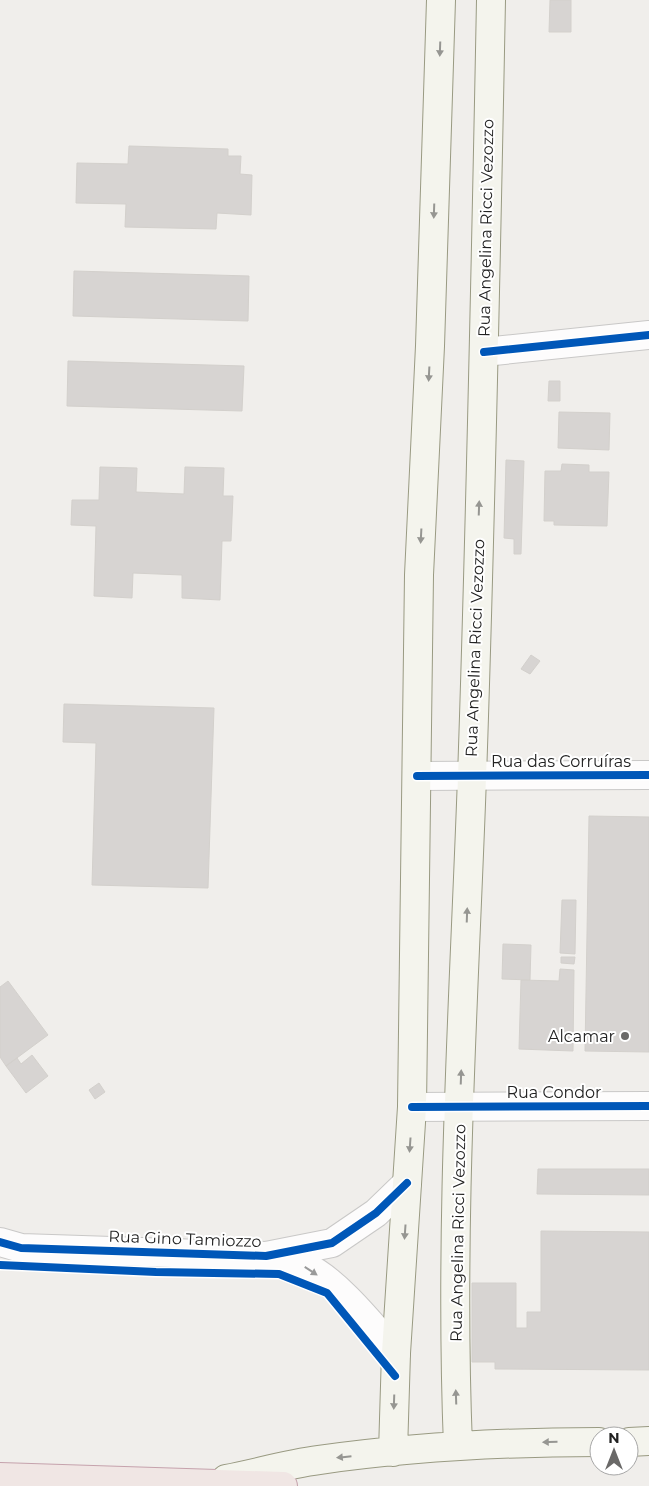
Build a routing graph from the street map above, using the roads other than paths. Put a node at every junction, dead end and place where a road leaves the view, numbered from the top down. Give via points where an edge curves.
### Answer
1 (441, 0) edge
2 (491, 0) edge
3 (649, 335) edge
4 (484, 352) junction
5 (472, 774) junction
6 (649, 775) edge
7 (417, 776) junction
8 (460, 1106) junction
9 (649, 1106) edge
10 (412, 1107) junction
11 (407, 1183) junction
12 (0, 1242) edge
13 (266, 1256) junction
14 (396, 1353) junction
15 (589, 1442) edge
16 (458, 1446) junction
17 (393, 1452) junction
18 (0, 1477) edge
19 (208, 1483) junction
20 (282, 1486) edge

1 -> 7 main road via 419,575
2 - 4 main road, Rua Angelina Ricci Vezozzo
3 - 4 street
5 -> 4 main road, Rua Angelina Ricci Vezozzo
5 - 6 street, Rua das Corruíras
5 - 7 street, Rua das Corruíras
8 -> 5 main road, Rua Angelina Ricci Vezozzo
7 - 10 main road
8 - 9 street, Rua Condor
8 - 10 street, Rua Condor
16 -> 8 main road, Rua Angelina Ricci Vezozzo via 455,1376
10 -> 11 main road
11 - 13 street, Rua Gino Tamiozzo via 376,1213 332,1243
11 -> 14 main road
12 - 13 street, Rua Gino Tamiozzo via 21,1248
13 -> 14 street, Rua Gino Tamiozzo via 306,1267 326,1280
14 -> 17 main road
15 -> 16 main road
16 - 17 main road
17 -> 19 main road via 317,1460
18 - 19 highway
19 - 20 highway

